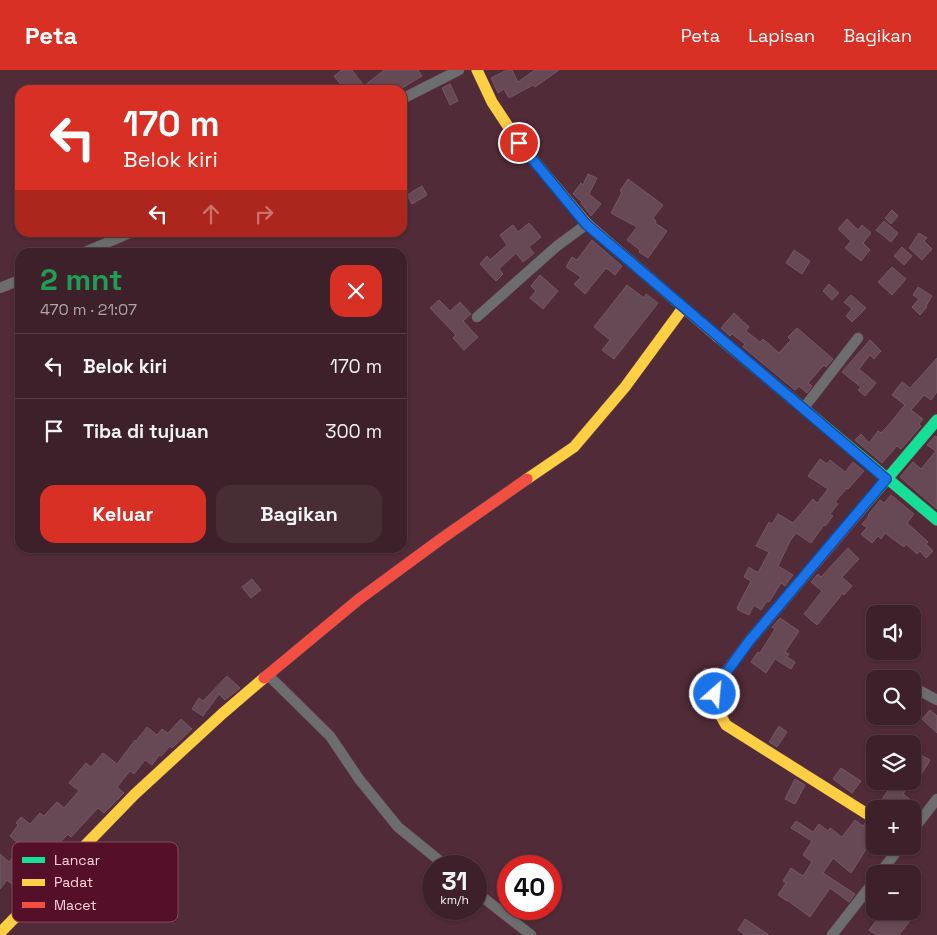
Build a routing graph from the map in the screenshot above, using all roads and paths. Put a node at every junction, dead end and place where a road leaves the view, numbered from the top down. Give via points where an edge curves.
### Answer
1 (459, 70) edge
2 (477, 70) edge
3 (407, 96) edge
4 (586, 224) junction
5 (120, 237) edge
6 (94, 248) edge
7 (15, 282) edge
8 (0, 288) edge
9 (684, 308) junction
10 (477, 318) dead end
11 (858, 338) dead end
12 (803, 409) junction
13 (937, 420) edge
14 (886, 479) junction
15 (937, 520) edge
16 (269, 676) junction
17 (921, 691) edge
18 (937, 700) edge
19 (937, 799) edge
20 (866, 813) edge
21 (921, 819) edge
22 (88, 842) edge
23 (433, 855) edge
24 (866, 892) edge
25 (487, 901) edge
26 (12, 921) edge
27 (0, 933) edge
28 (531, 935) edge
29 (832, 935) edge

1 - 3 street
2 - 4 street via 492,102 519,143
4 - 9 street
4 - 10 street via 556,246
5 - 6 street
7 - 8 street
9 - 12 street
9 - 16 street via 625,387 574,446 372,589
11 - 12 street
12 - 14 street
13 - 14 street
14 - 15 street
14 - 20 street via 750,640 717,685 715,702 726,725
16 - 22 street via 222,714
16 - 23 street via 330,736 359,779 398,826
17 - 18 street
19 - 21 street
24 - 29 street
25 - 28 street
26 - 27 street

